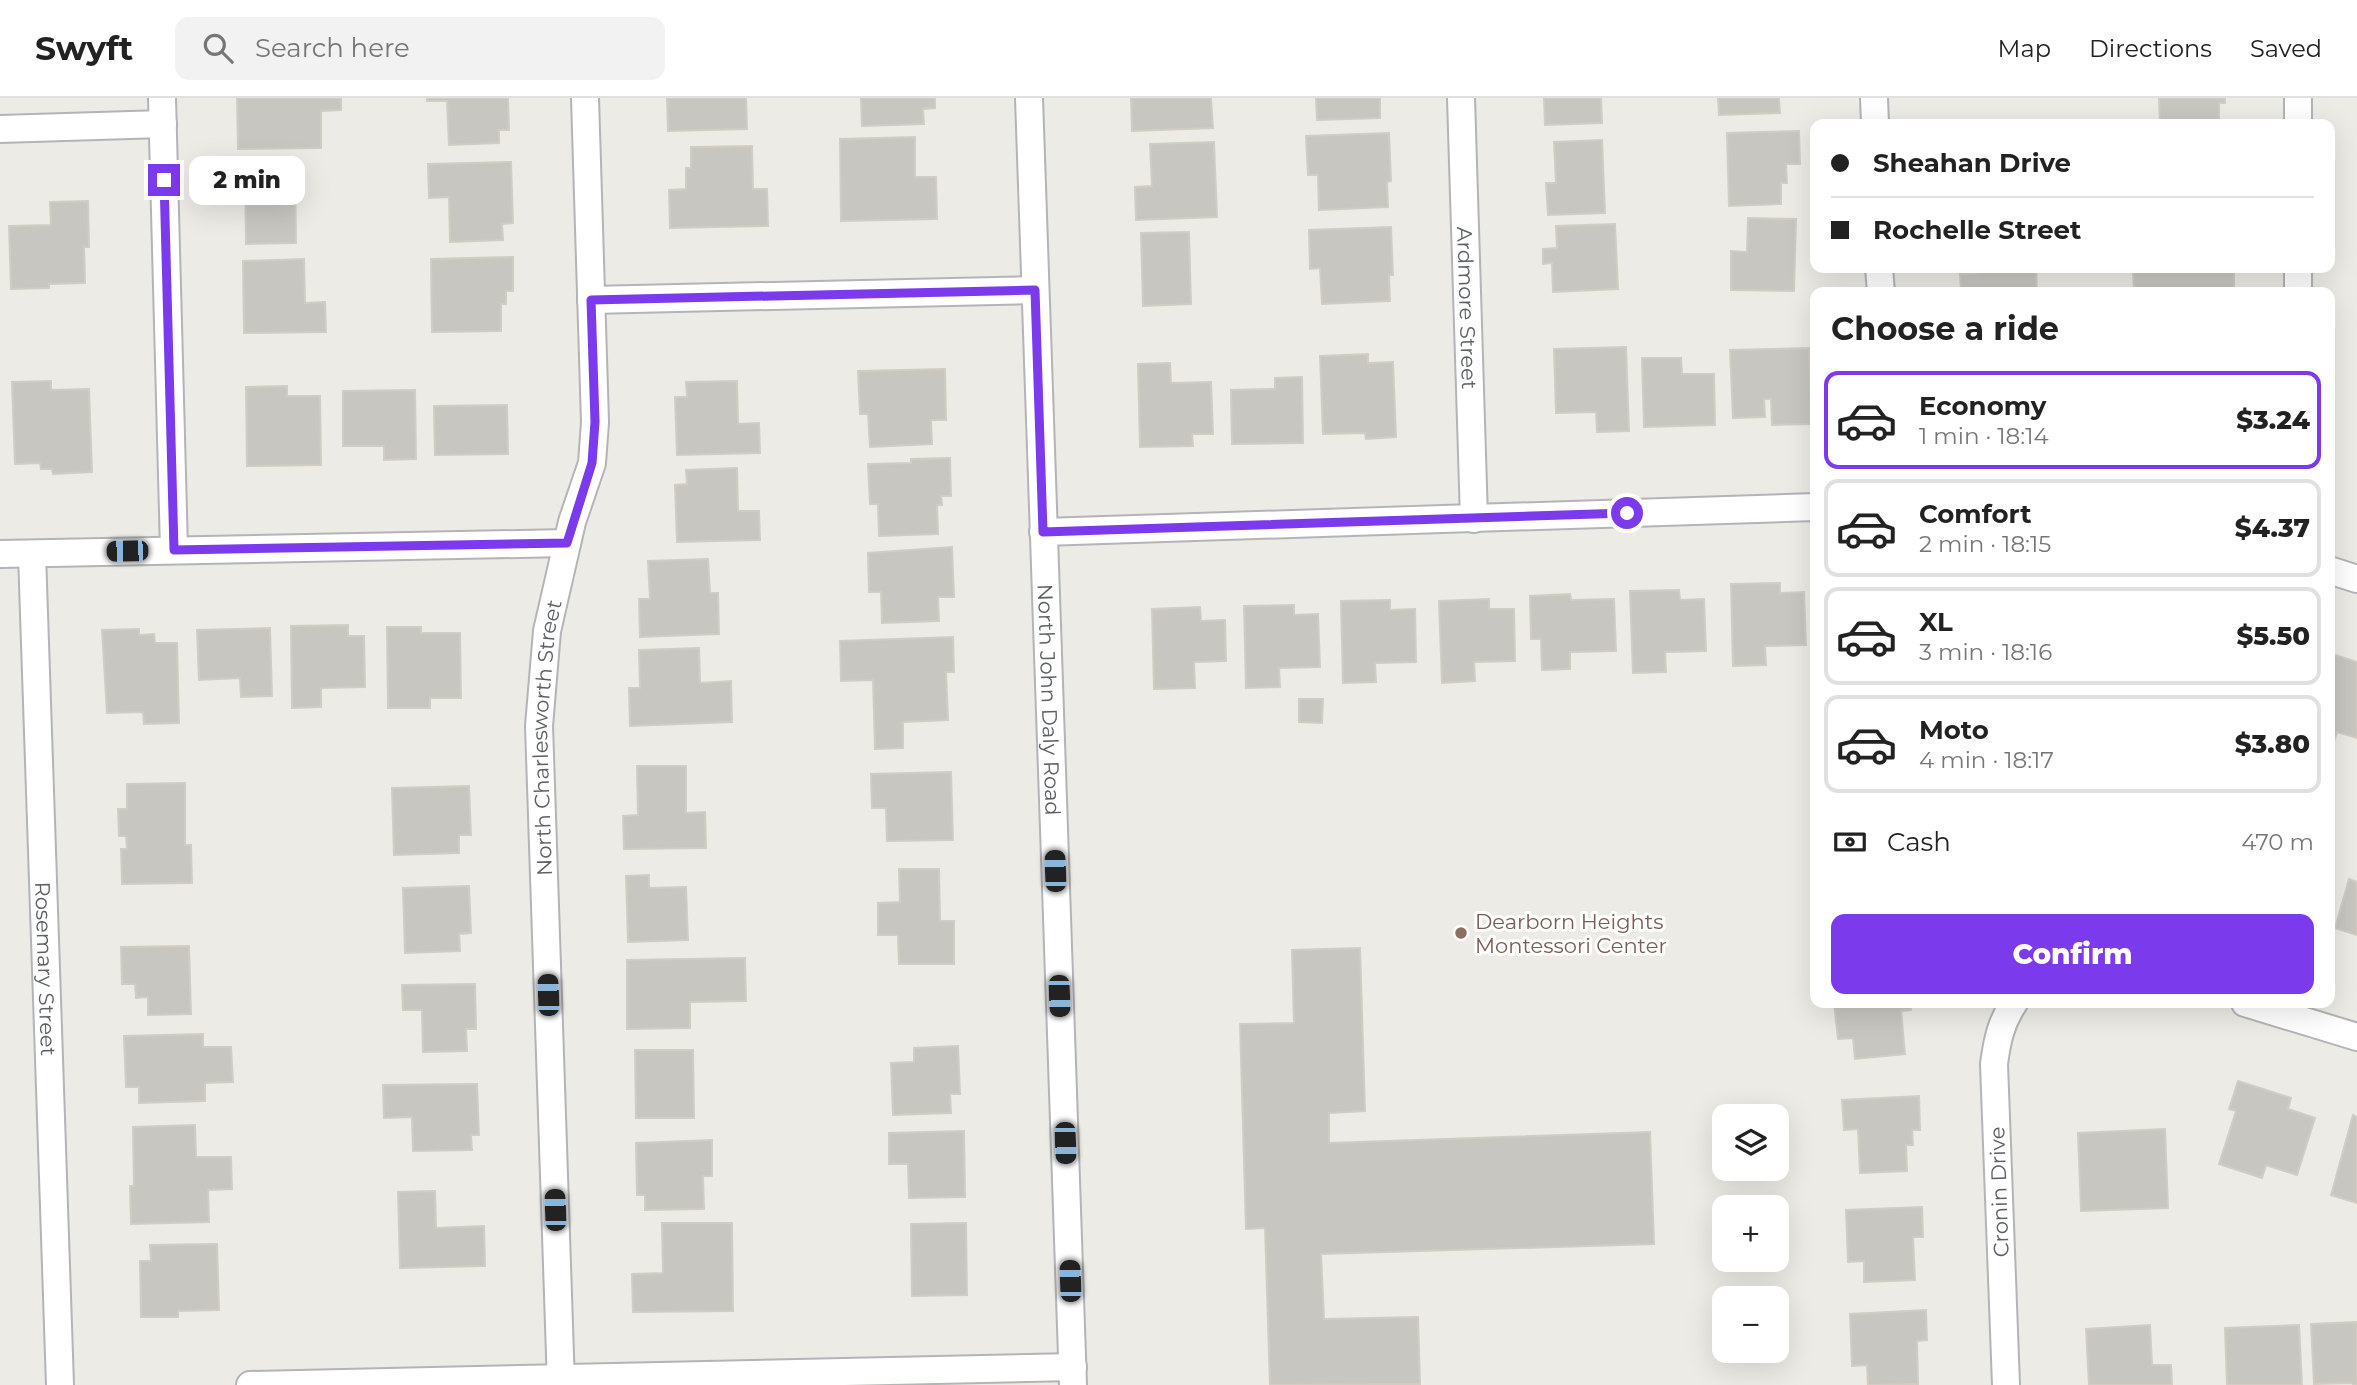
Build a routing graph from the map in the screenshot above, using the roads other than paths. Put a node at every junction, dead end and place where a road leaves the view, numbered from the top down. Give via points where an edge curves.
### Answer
1 (162, 98) edge
2 (586, 98) edge
3 (1029, 98) edge
4 (1461, 98) edge
5 (1874, 98) edge
6 (2298, 98) edge
7 (1875, 119) edge
8 (2298, 119) edge
9 (163, 124) junction
10 (0, 129) edge
11 (1035, 290) junction
12 (591, 300) junction
13 (1810, 506) edge
14 (1474, 519) junction
15 (1043, 532) junction
16 (567, 543) junction
17 (174, 550) junction
18 (0, 554) edge
19 (32, 554) junction
20 (2335, 572) edge
21 (2357, 579) edge
22 (2011, 1008) edge
23 (2261, 1008) edge
24 (2357, 1037) edge
25 (1073, 1376) edge
26 (561, 1382) edge
27 (60, 1385) edge
28 (250, 1385) edge
29 (2006, 1385) edge

1 - 9 street
2 - 12 street, North Charlesworth Street
3 - 11 street, North John Daly Road
4 - 14 street, Ardmore Street
5 - 7 street
6 - 8 street
9 - 10 street
9 - 17 street
11 - 12 street
11 - 15 street, North John Daly Road
12 - 16 street, North Charlesworth Street via 592,463
13 - 14 street
14 - 15 street
15 - 25 street, North John Daly Road
16 - 17 street
16 - 26 street, North Charlesworth Street via 547,631 539,726
17 - 19 street
18 - 19 street
19 - 27 street, Rosemary Street
20 - 21 street
22 - 29 street, Cronin Drive via 1997,1039 1994,1064
23 - 24 street
25 - 26 street
26 - 28 street

